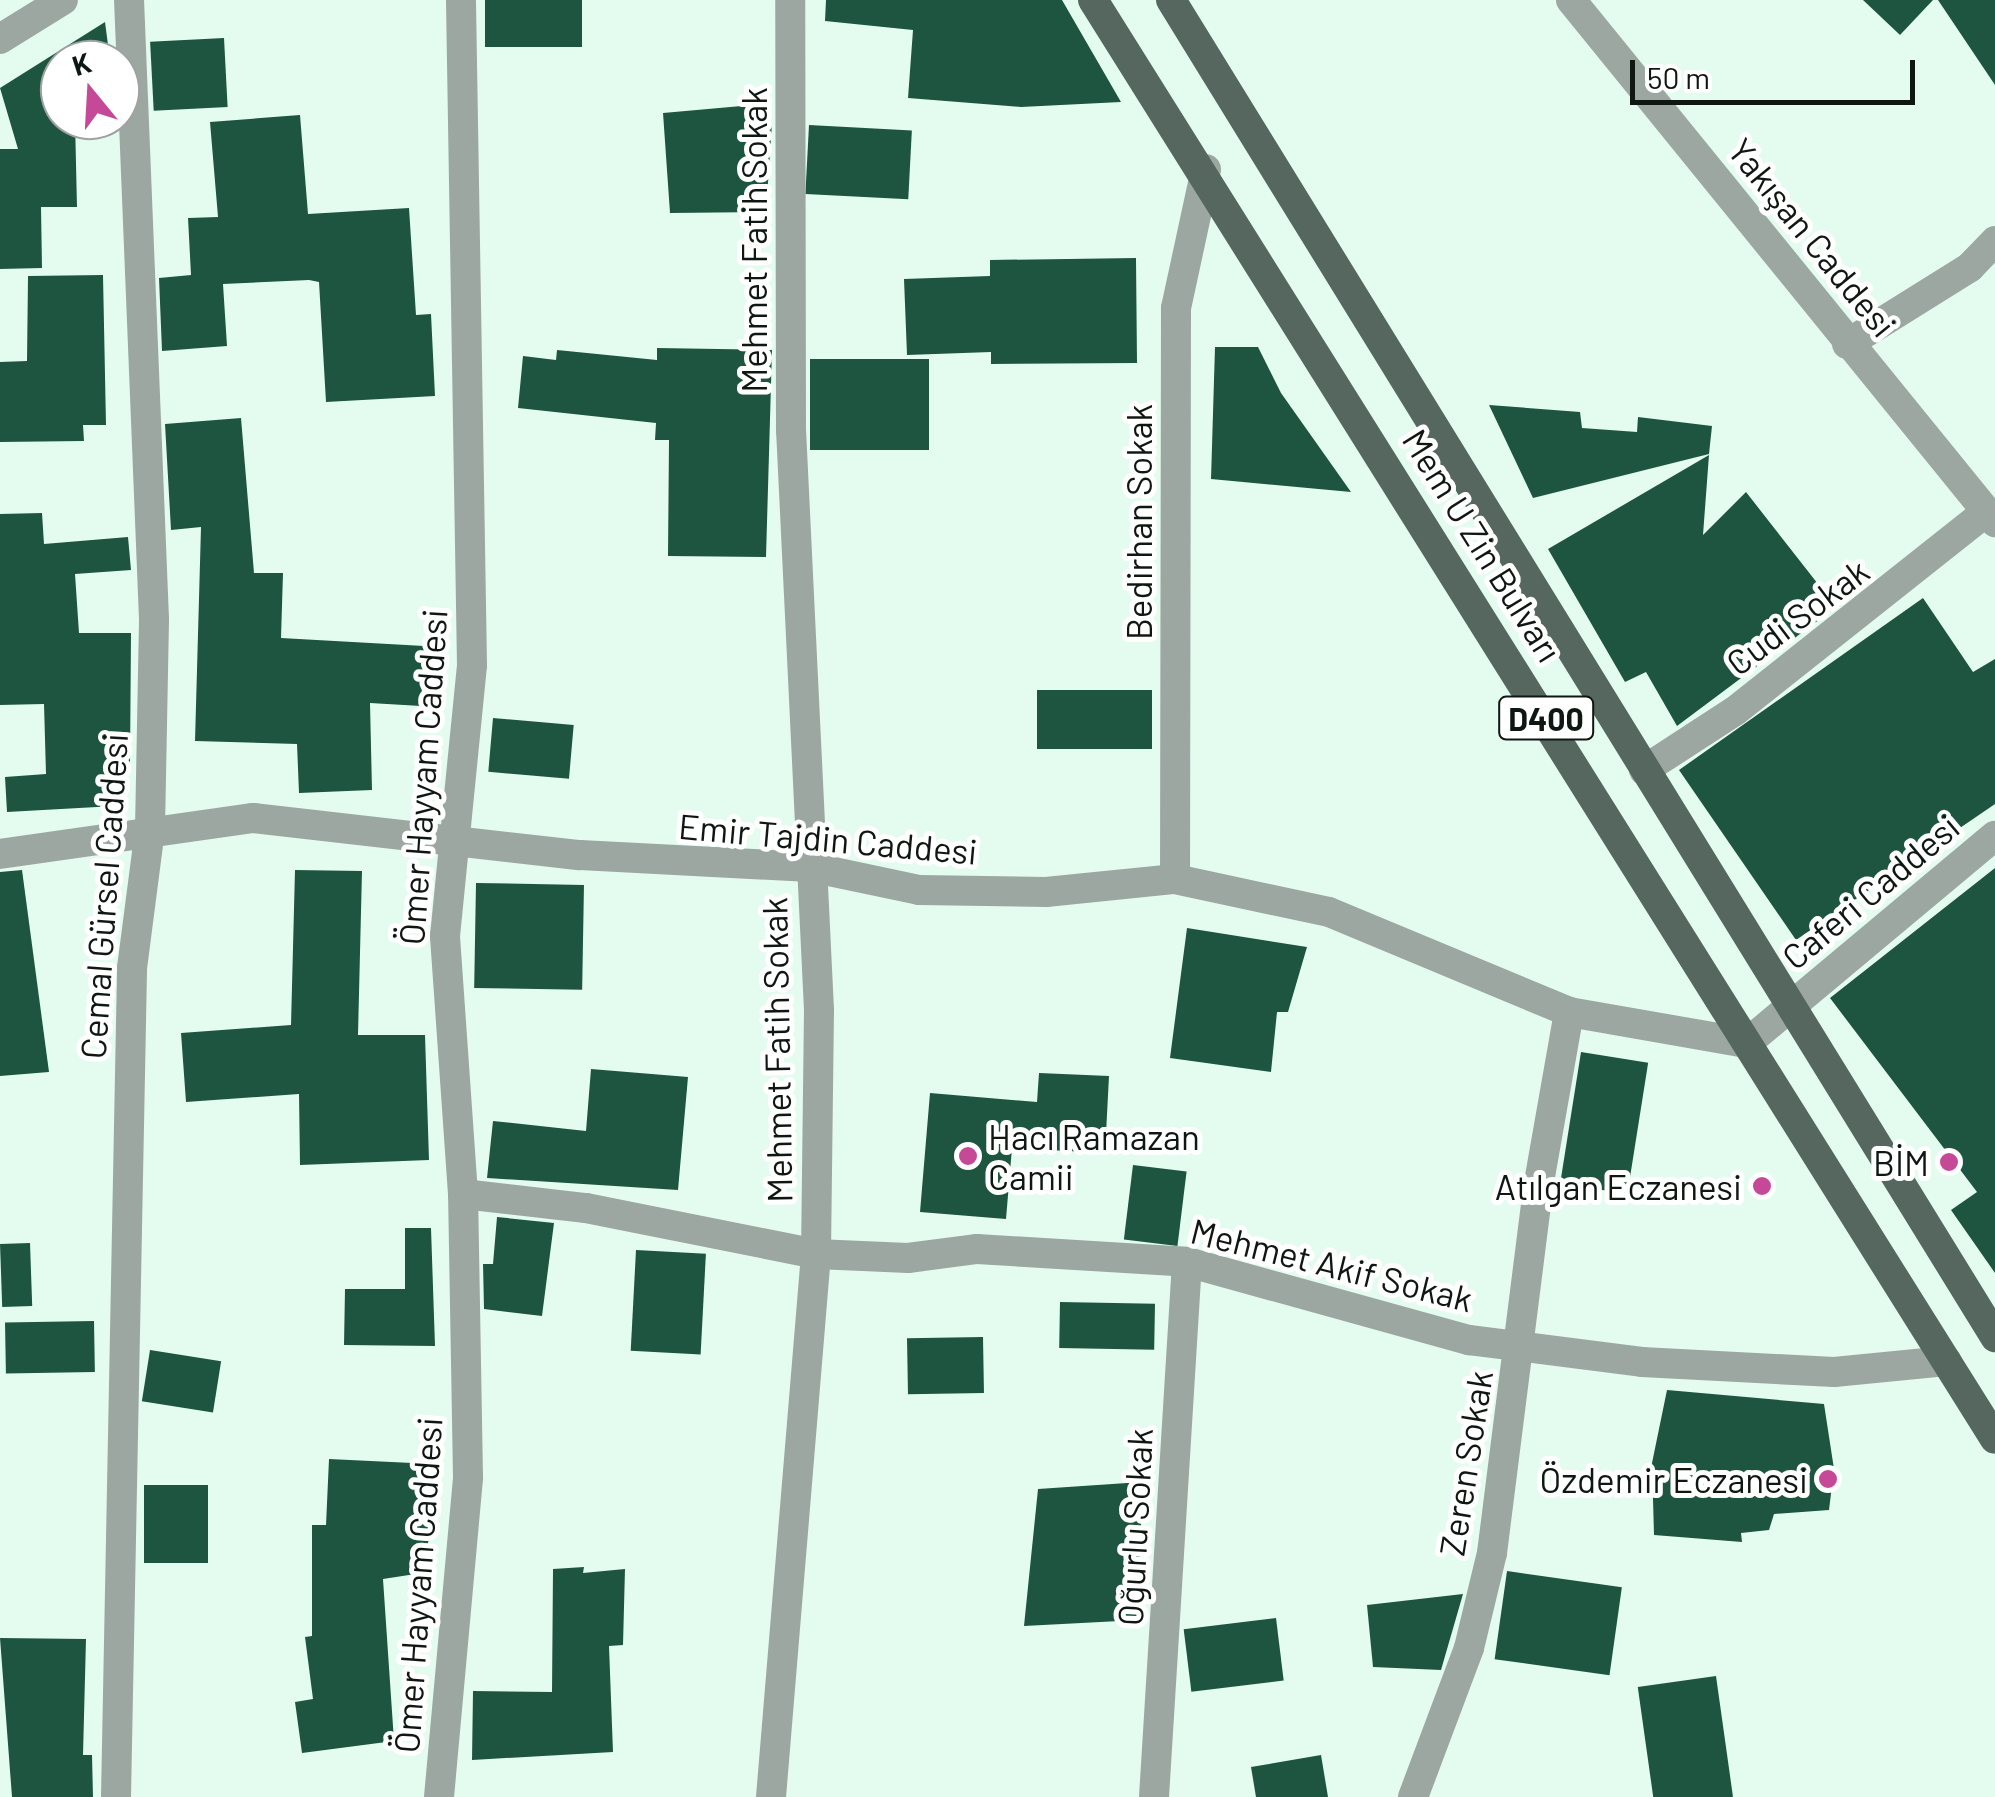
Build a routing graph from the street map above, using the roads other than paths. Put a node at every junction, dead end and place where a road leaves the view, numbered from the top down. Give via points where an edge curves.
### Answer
1 (63, 0) edge
2 (129, 0) edge
3 (461, 0) edge
4 (790, 0) edge
5 (1093, 0) edge
6 (1171, 0) edge
7 (1571, 0) edge
8 (0, 39) edge
9 (1206, 170) junction
10 (1995, 242) edge
11 (1847, 344) junction
12 (1991, 516) edge
13 (1644, 770) junction
14 (150, 828) junction
15 (1995, 836) edge
16 (456, 839) junction
17 (0, 854) edge
18 (810, 868) junction
19 (1175, 879) junction
20 (1792, 1004) junction
21 (1569, 1012) junction
22 (1747, 1043) junction
23 (463, 1194) junction
24 (816, 1254) junction
25 (1187, 1262) junction
26 (1995, 1337) edge
27 (1520, 1345) junction
28 (1946, 1361) junction
29 (1995, 1438) edge
30 (116, 1797) edge
31 (440, 1797) edge
32 (772, 1797) edge
33 (1154, 1797) edge
34 (1413, 1797) edge

1 - 8 street
2 - 14 street, Cemal Gürsel Caddesi via 154,619
3 - 16 street, Ömer Hayyam Caddesi via 474,433 472,665
4 - 18 street, Mehmet Fatih Sokak via 792,430
5 - 9 main road, Mem U Zin Bulvarı / D400
6 - 13 main road, Mem U Zin Bulvarı / D400
7 - 11 street, Yakışan Caddesi
9 - 19 street, Bedirhan Sokak via 1176,308
9 - 22 main road, Mem U Zin Bulvarı / D400
10 - 11 street via 1970,266
11 - 12 street, Yakışan Caddesi
12 - 13 street, Cudi Sokak via 1735,711
13 - 20 main road, Mem U Zin Bulvarı / D400
14 - 16 street, Emir Tajdin Caddesi via 253,818
14 - 17 street, Emir Tajdin Caddesi
14 - 30 street, Cemal Gürsel Caddesi via 132,968
15 - 20 street, Caferi Caddesi
16 - 18 street, Emir Tajdin Caddesi
16 - 23 street, Ömer Hayyam Caddesi via 445,936
18 - 19 street, Emir Tajdin Caddesi via 919,890 1046,892
18 - 24 street, Mehmet Fatih Sokak via 820,1010
19 - 21 street, Emir Tajdin Caddesi via 1328,912
20 - 22 street
20 - 26 main road, Mem U Zin Bulvarı / D400
21 - 22 street, Emir Tajdin Caddesi
21 - 27 street, Zeren Sokak
22 - 28 main road, Mem U Zin Bulvarı / D400
23 - 24 street, Mehmet Akif Sokak via 586,1208
23 - 31 street, Ömer Hayyam Caddesi via 468,1477
24 - 25 street, Mehmet Akif Sokak via 908,1258 977,1250
24 - 32 street, Mehmet Fatih Sokak
25 - 27 street, Mehmet Akif Sokak via 1423,1329
25 - 33 street, Oğurlu Sokak
27 - 28 street, Mehmet Akif Sokak via 1726,1370 1834,1372
27 - 34 street, Zeren Sokak via 1492,1553 1468,1648
28 - 29 main road, Mem U Zin Bulvarı / D400

